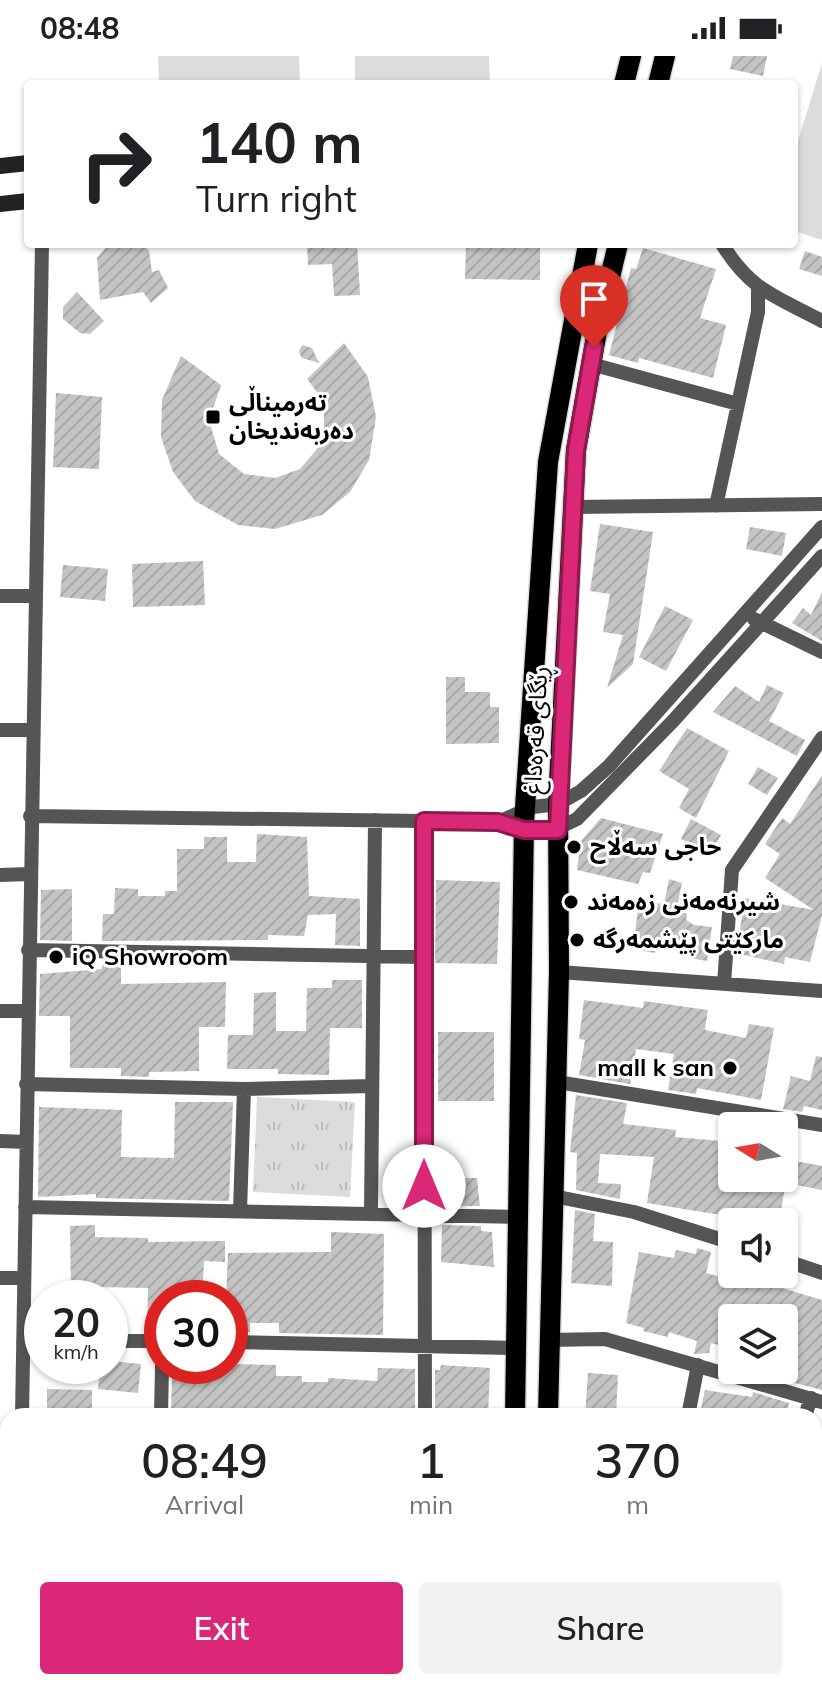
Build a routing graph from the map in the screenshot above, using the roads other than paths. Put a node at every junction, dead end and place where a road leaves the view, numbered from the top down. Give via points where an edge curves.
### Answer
1 (631, 56) edge
2 (665, 56) edge
3 (625, 80) edge
4 (659, 80) edge
5 (24, 163) edge
6 (0, 166) edge
7 (24, 201) edge
8 (0, 204) edge
9 (42, 248) edge
10 (587, 248) edge
11 (617, 248) edge
12 (724, 248) edge
13 (758, 287) junction
14 (822, 321) edge
15 (591, 364) junction
16 (738, 404) junction
17 (822, 504) edge
18 (716, 506) junction
19 (574, 507) junction
20 (822, 527) edge
21 (822, 556) edge
22 (0, 596) edge
23 (35, 596) junction
24 (743, 614) junction
25 (762, 622) junction
26 (822, 652) edge
27 (0, 730) edge
28 (32, 730) junction
29 (822, 738) edge
30 (558, 804) junction
31 (30, 816) junction
32 (375, 820) junction
33 (525, 820) junction
34 (424, 821) junction
35 (558, 830) junction
36 (29, 874) junction
37 (0, 875) edge
38 (28, 950) junction
39 (373, 957) junction
40 (423, 957) junction
41 (559, 972) junction
42 (724, 984) junction
43 (822, 991) edge
44 (0, 1011) edge
45 (27, 1011) junction
46 (557, 1082) junction
47 (26, 1084) junction
48 (372, 1086) junction
49 (244, 1089) junction
50 (822, 1125) edge
51 (0, 1141) edge
52 (26, 1142) junction
53 (553, 1196) junction
54 (25, 1207) junction
55 (240, 1211) junction
56 (371, 1213) junction
57 (425, 1214) junction
58 (518, 1217) junction
59 (718, 1239) edge
60 (798, 1265) edge
61 (822, 1273) edge
62 (0, 1278) edge
63 (24, 1278) junction
64 (549, 1340) junction
65 (23, 1342) joint
66 (248, 1342) edge
67 (425, 1345) junction
68 (516, 1348) junction
69 (698, 1365) junction
70 (162, 1384) edge
71 (816, 1400) edge
72 (22, 1408) edge
73 (161, 1408) edge
74 (425, 1408) edge
75 (515, 1408) edge
76 (548, 1408) edge
77 (690, 1408) edge

1 - 3 main road
2 - 4 main road
5 - 6 street
7 - 8 street
9 - 23 street
10 - 33 main road, ڕێگای قەرەداغ via 548,462
11 - 15 main road, ڕێگای قەرەداغ
12 - 13 street via 740,273
13 - 14 street
13 - 16 street via 758,312
15 - 16 street
15 - 19 main road, ڕێگای قەرەداغ via 576,450
16 - 18 street
17 - 18 street
18 - 19 street
19 - 30 main road, ڕێگای قەرەداغ
20 - 24 street
21 - 25 street
22 - 23 street
23 - 28 street
24 - 25 street
24 - 30 street via 609,766
25 - 26 street
25 - 35 street via 620,776 577,819
27 - 28 street
28 - 31 street
29 - 42 street via 732,870
30 - 33 street
30 - 35 main road, ڕێگای قەرەداغ
31 - 32 street
31 - 36 street
32 - 34 street
32 - 39 street
33 - 34 street
33 - 35 street
33 - 58 main road, ڕێگای قەرەداغ
34 - 40 street
35 - 41 main road, ڕێگای قەرەداغ
36 - 37 street
36 - 38 street
38 - 39 street
38 - 45 street
39 - 40 street
39 - 48 street
40 - 57 street
41 - 42 street
41 - 46 main road, ڕێگای قەرەداغ
42 - 43 street
44 - 45 street
45 - 47 street
46 - 50 street
46 - 53 main road, ڕێگای قەرەداغ
47 - 49 street
47 - 52 street
48 - 49 street
48 - 56 street
49 - 55 street
51 - 52 street
52 - 54 street
53 - 59 street via 634,1212
53 - 64 main road, ڕێگای قەرەداغ
54 - 55 street
54 - 63 street
55 - 56 street
56 - 57 street
57 - 58 street
57 - 67 street
58 - 68 main road, ڕێگای قەرەداغ
60 - 61 street
62 - 63 street
63 - 65 street
64 - 69 street via 605,1339
64 - 76 main road, ڕێگای قەرەداغ
65 - 72 street
66 - 67 street
67 - 68 street
67 - 74 street
68 - 75 main road, ڕێگای قەرەداغ
69 - 71 street
69 - 77 street
70 - 73 street

